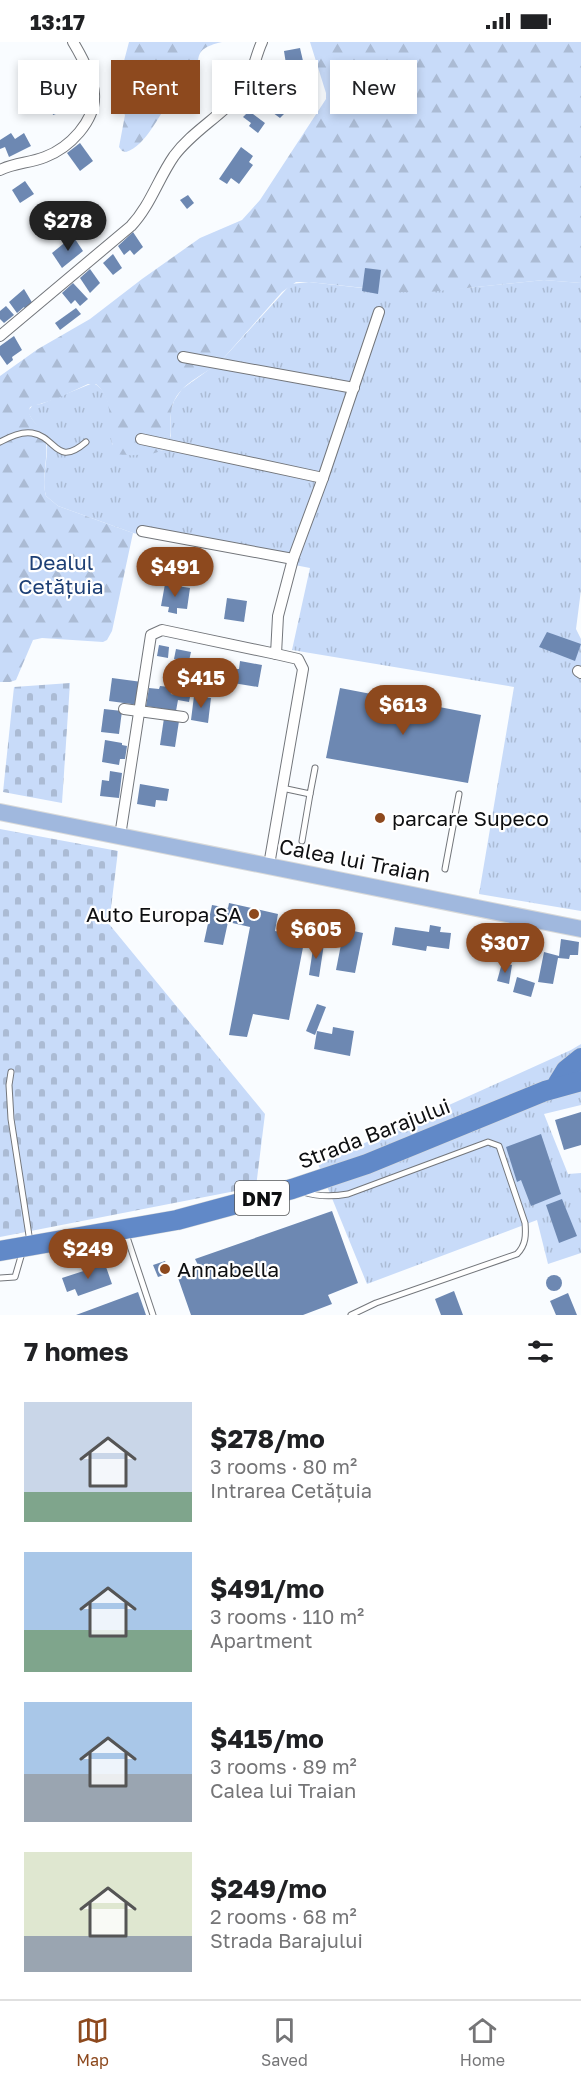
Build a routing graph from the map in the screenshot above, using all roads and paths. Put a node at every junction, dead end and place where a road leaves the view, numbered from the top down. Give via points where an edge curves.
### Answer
1 (73, 42) edge
2 (262, 42) edge
3 (0, 170) edge
4 (379, 312) dead end
5 (0, 336) edge
6 (183, 357) dead end
7 (354, 388) junction
8 (141, 439) dead end
9 (0, 442) edge
10 (86, 442) dead end
11 (323, 478) junction
12 (142, 531) dead end
13 (293, 559) junction
14 (276, 654) junction
15 (124, 709) dead end
16 (140, 711) junction
17 (183, 717) dead end
18 (315, 768) dead end
19 (282, 788) junction
20 (310, 794) junction
21 (459, 794) dead end
22 (0, 812) edge
23 (120, 836) junction
24 (302, 841) dead end
25 (268, 865) junction
26 (445, 869) dead end
27 (581, 929) edge
28 (581, 1058) edge
29 (11, 1072) dead end
30 (581, 1072) edge
31 (581, 1081) edge
32 (552, 1087) junction
33 (292, 1189) junction
34 (125, 1231) junction
35 (27, 1247) junction
36 (0, 1251) edge
37 (0, 1278) edge
38 (153, 1315) edge
39 (351, 1315) edge

1 - 3 street via 94,93 91,114 57,152
2 - 5 street via 244,87 175,154 131,226
4 - 7 street
6 - 7 street
7 - 11 street
8 - 11 street
9 - 10 lane via 14,434 32,433 60,452 68,453
11 - 13 street
12 - 13 street
13 - 14 street via 278,616
14 - 16 street via 162,630 156,632 148,640
14 - 19 street via 298,659 303,669
15 - 16 street
16 - 17 street
16 - 23 street
18 - 20 lane
19 - 20 lane
19 - 25 street
20 - 24 lane
21 - 26 lane
22 - 23 main road, Calea lui Traian
23 - 25 main road, Calea lui Traian
25 - 27 main road, Calea lui Traian
28 - 32 highway
29 - 35 lane via 11,1119
30 - 32 highway, DN7
31 - 32 highway, DN7
32 - 33 highway, Strada Barajului / DN7 via 377,1161
33 - 34 highway, Strada Barajului / DN7
33 - 39 lane via 317,1196 348,1194 488,1142 499,1146 525,1223 521,1250
34 - 35 highway, Strada Barajului / DN7
34 - 38 lane
35 - 36 highway, Strada Barajului / DN7
35 - 37 lane via 15,1277

